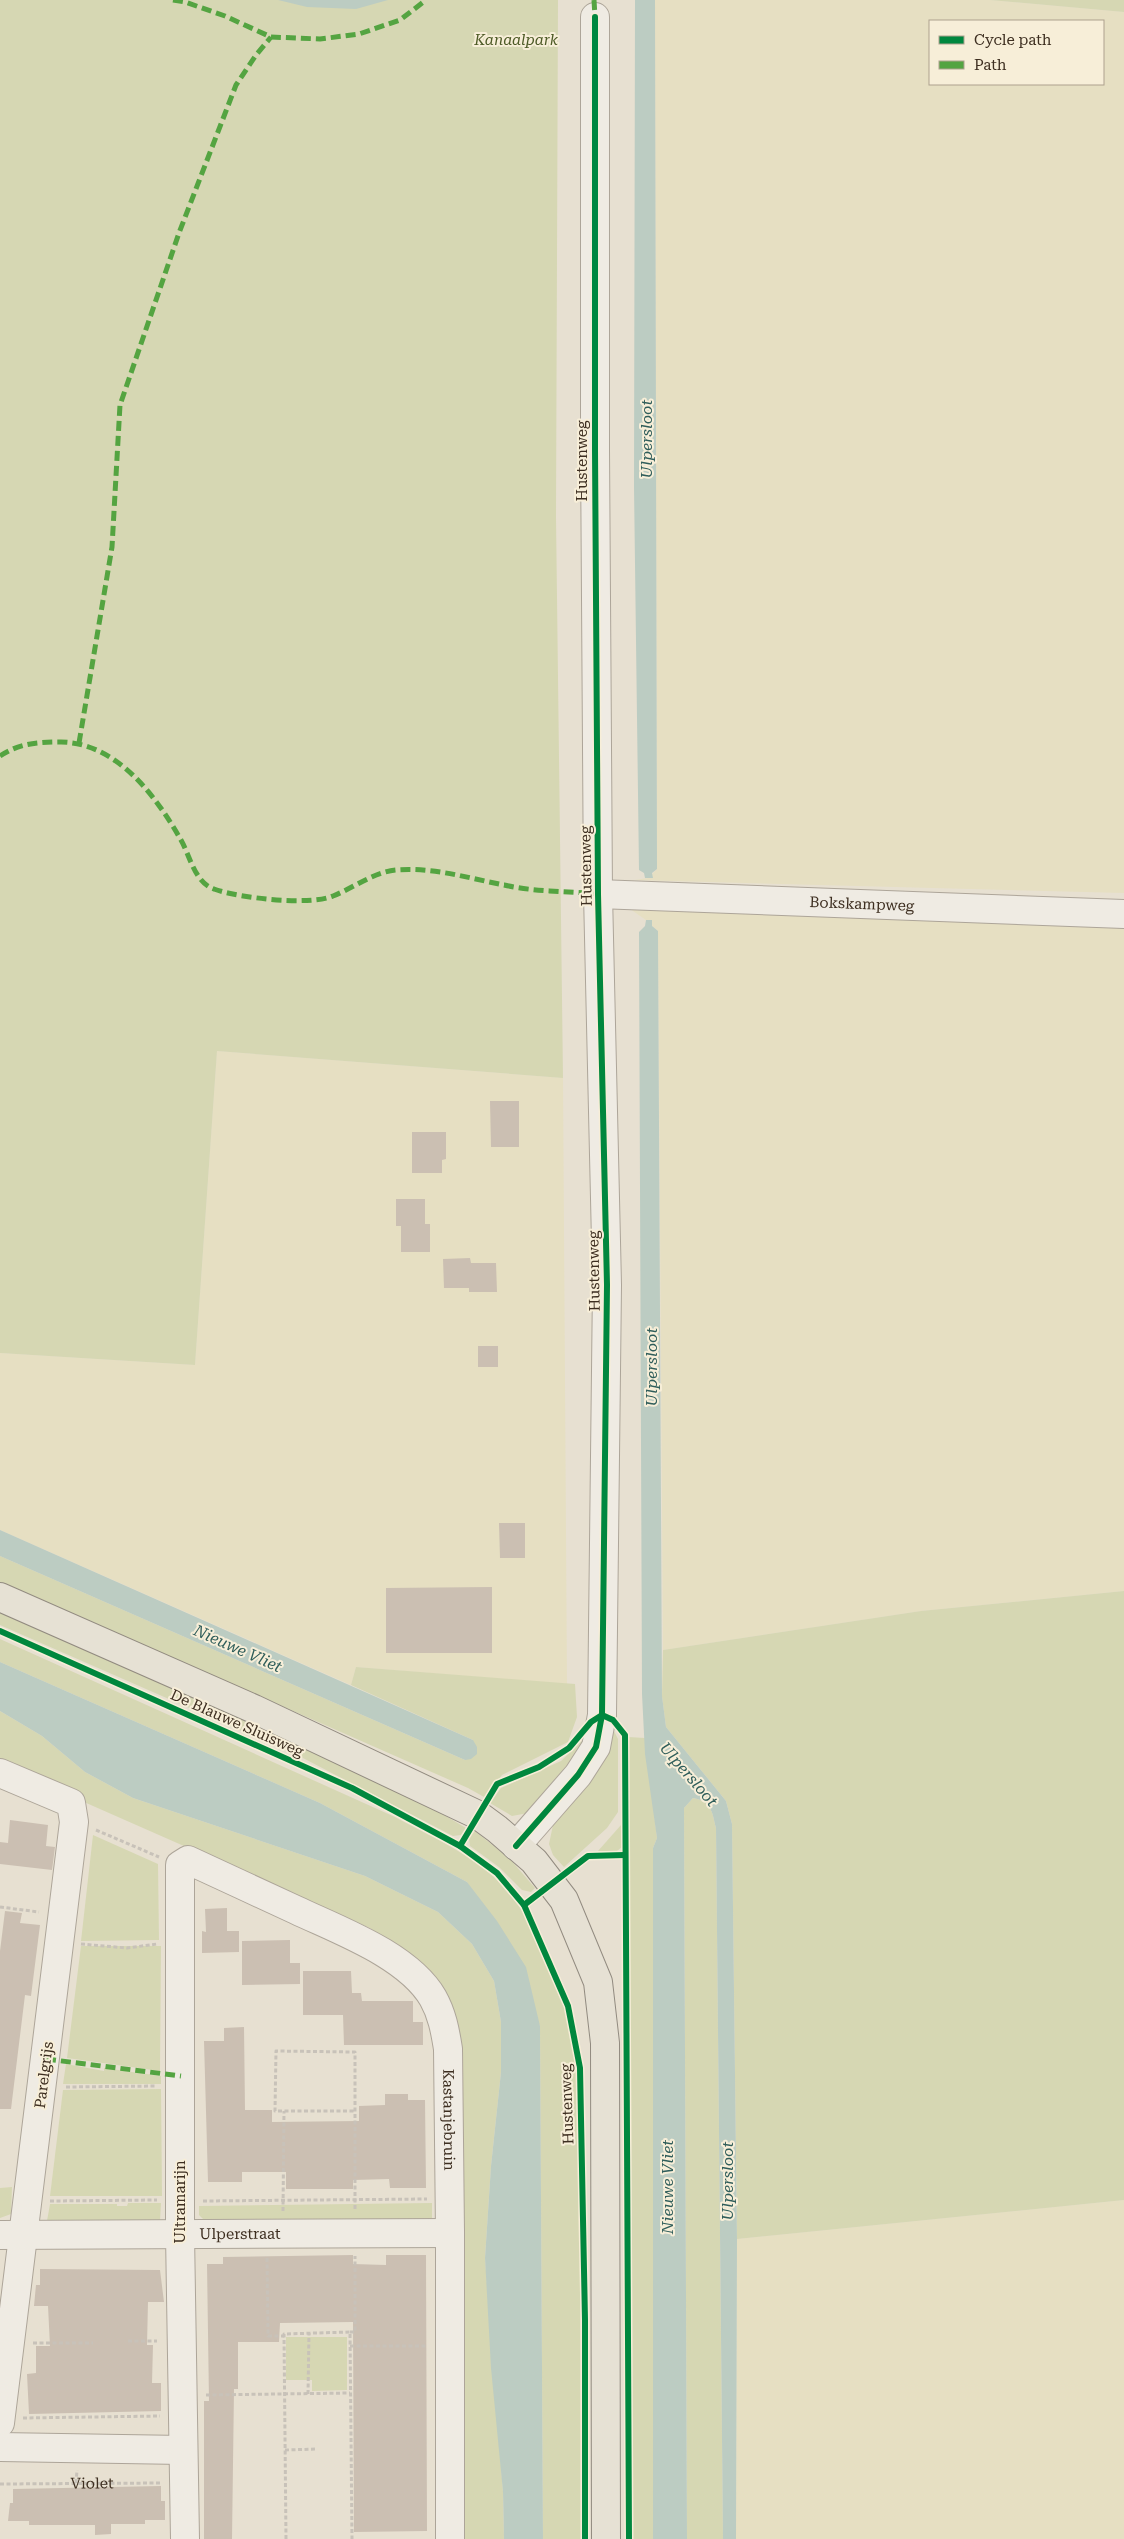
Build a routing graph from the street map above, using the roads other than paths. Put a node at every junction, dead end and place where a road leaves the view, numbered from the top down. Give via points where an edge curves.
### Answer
1 (595, 17) dead end
2 (598, 894) junction
3 (1124, 914) edge
4 (0, 1597) edge
5 (0, 1773) edge
6 (516, 1846) junction
7 (180, 1864) joint
8 (450, 2233) junction
9 (180, 2234) junction
10 (11, 2235) edge
11 (0, 2418) edge
12 (0, 2422) edge
13 (0, 2447) edge
14 (183, 2450) junction
15 (185, 2539) edge
16 (450, 2539) edge
17 (606, 2539) edge

1 - 2 street, Hustenweg
2 - 3 street, Bokskampweg
2 - 6 street, Hustenweg via 607,1285 602,1715 596,1747 578,1775
4 - 6 main road, De Blauwe Sluisweg via 254,1709 478,1815
5 - 10 street, Parelgrijs via 71,1803 74,1822 27,2202
6 - 17 main road via 534,1862 564,1900 598,1982 605,2043
7 - 8 street, Kastanjebruin via 188,1860 378,1950 408,1969 432,1996 444,2023 448,2048
7 - 9 street, Ultramarijn
8 - 9 street, Ulperstraat
8 - 16 street, Kastanjebruin
9 - 10 street, Ulperstraat
9 - 14 street, Ultramarijn
10 - 11 street, Parelgrijs via 9,2343
11 - 12 street, Parelgrijs
13 - 14 street
14 - 15 street, Ultramarijn

